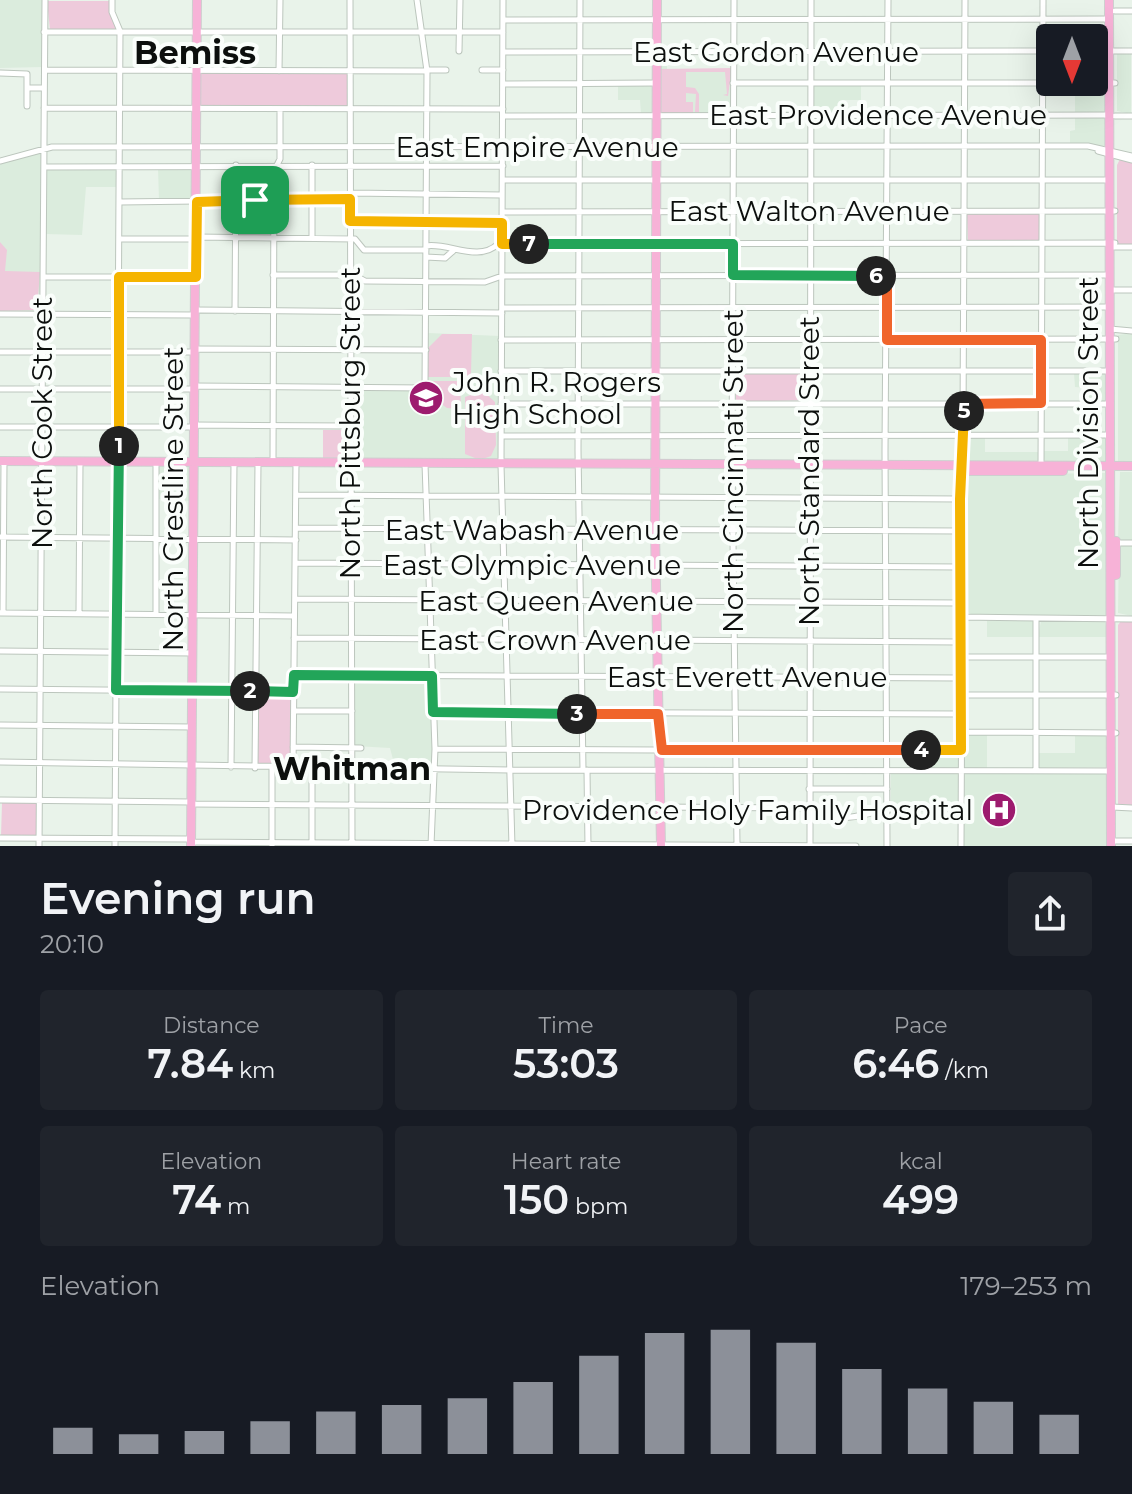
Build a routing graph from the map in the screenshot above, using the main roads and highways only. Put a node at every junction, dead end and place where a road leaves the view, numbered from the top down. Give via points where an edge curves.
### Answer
1 (197, 0) edge
2 (657, 0) edge
3 (1112, 0) edge
4 (1112, 15) junction
5 (1112, 51) junction
6 (1112, 153) junction
7 (1113, 211) junction
8 (1113, 245) junction
9 (1113, 290) junction
10 (1113, 335) junction
11 (1113, 371) junction
12 (2, 461) edge
13 (195, 463) junction
14 (655, 466) junction
15 (963, 468) junction
16 (1132, 468) edge
17 (1113, 469) junction
18 (1113, 619) junction
19 (1113, 695) junction
20 (191, 842) edge
21 (1113, 844) edge
22 (661, 846) edge

1 - 13 main road, North Crestline Street
2 - 14 main road
3 - 4 main road, North Division Street
4 - 5 main road, North Division Street
4 - 5 main road, North Division Street
5 - 6 main road, North Division Street
6 - 7 main road, North Division Street
6 - 7 main road, North Division Street
7 - 8 main road, North Division Street
8 - 9 main road, North Division Street
8 - 9 main road, North Division Street
9 - 10 main road, North Division Street
9 - 10 main road, North Division Street
10 - 11 main road, North Division Street
10 - 11 main road, North Division Street
11 - 17 main road, North Division Street
11 - 17 main road, North Division Street
12 - 13 main road
13 - 14 main road
13 - 20 main road, North Crestline Street
14 - 15 main road
14 - 22 main road
15 - 17 main road
15 - 17 main road
16 - 17 main road
17 - 18 main road, North Division Street
18 - 19 main road, North Division Street
18 - 19 main road, North Division Street
19 - 21 main road, North Division Street

